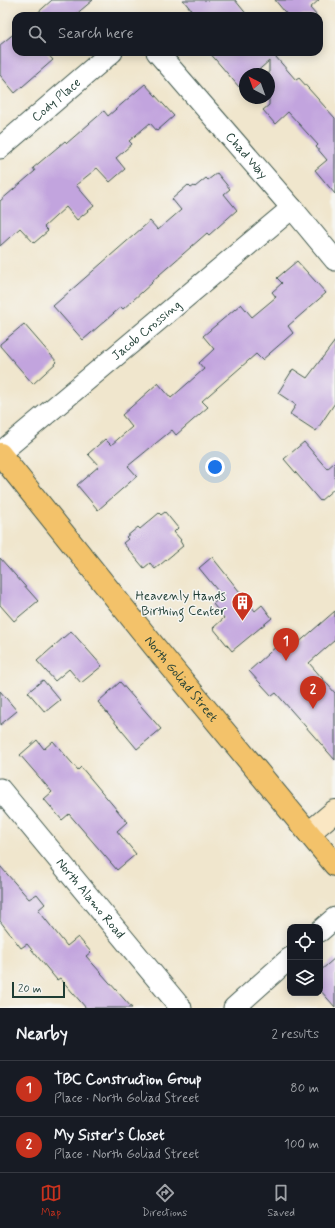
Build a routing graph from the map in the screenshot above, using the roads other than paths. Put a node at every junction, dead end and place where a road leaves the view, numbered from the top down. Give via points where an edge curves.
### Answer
1 (107, 56) edge
2 (160, 56) edge
3 (0, 148) edge
4 (292, 208) junction
5 (335, 260) edge
6 (0, 454) edge
7 (0, 789) edge
8 (335, 811) edge
9 (309, 833) junction
10 (335, 865) edge
11 (335, 918) edge
12 (323, 928) edge
13 (288, 960) edge
14 (181, 1008) edge
15 (234, 1008) edge

1 - 3 street, Cody Place
2 - 4 street, Chad Way
4 - 5 street, Chad Way
4 - 6 street, Jacob Crossing
6 - 9 main road, North Goliad Street
7 - 14 street, North Alamo Road
8 - 9 street
9 - 10 main road, North Goliad Street
11 - 12 street
13 - 15 street

